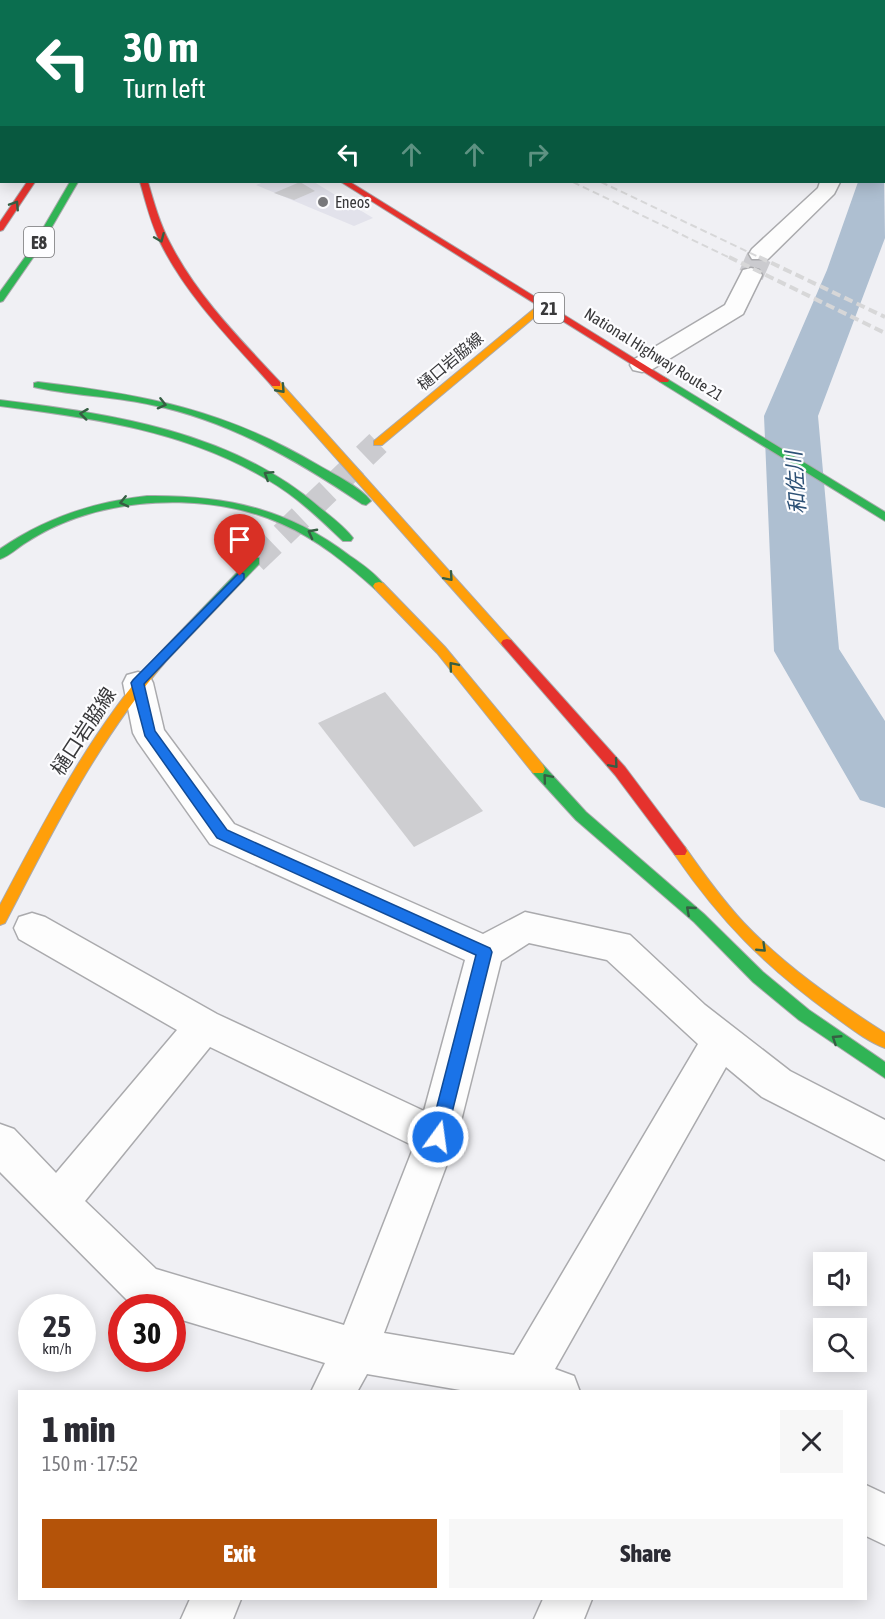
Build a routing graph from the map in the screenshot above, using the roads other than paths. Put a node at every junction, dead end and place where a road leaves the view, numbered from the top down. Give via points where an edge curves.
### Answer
1 (30, 183) edge
2 (73, 183) edge
3 (144, 183) edge
4 (347, 183) edge
5 (829, 183) edge
6 (0, 228) edge
7 (0, 299) edge
8 (544, 305) junction
9 (642, 365) junction
10 (21, 383) dead end
11 (0, 403) edge
12 (378, 443) tunnel mouth
13 (885, 517) edge
14 (411, 533) junction
15 (0, 555) edge
16 (255, 561) tunnel mouth
17 (399, 603) junction
18 (138, 683) junction
19 (16, 923) edge
20 (485, 952) junction
21 (204, 1026) junction
22 (721, 1040) junction
23 (885, 1041) edge
24 (885, 1071) edge
25 (438, 1137) junction
26 (885, 1141) edge
27 (0, 1143) edge
28 (57, 1203) junction
29 (356, 1350) junction
30 (542, 1386) edge
31 (334, 1390) edge
32 (867, 1510) edge
33 (885, 1521) edge
34 (216, 1600) edge
35 (568, 1600) edge
36 (206, 1619) edge
37 (559, 1619) edge

6 -> 1 main road, E8
2 - 7 main road, E8
3 -> 14 main road via 151,216 167,254 196,295
4 - 8 main road, National Highway Route 21 / 21
5 - 9 street via 755,264 735,309
8 - 9 main road, National Highway Route 21 / 21
8 - 12 main road, 樋口岩脇線
9 - 13 main road, National Highway Route 21 / 21
10 -> 14 main road via 110,393 213,420 312,466
17 -> 11 main road via 332,522 255,466 155,428 98,415
14 -> 23 main road via 620,771 725,912 836,1011
17 -> 15 main road via 358,563 316,534 272,514 231,502 148,498 100,507 43,526
16 - 18 main road, 樋口岩脇線
24 -> 17 main road via 818,1028 568,804
18 - 19 main road, 樋口岩脇線 via 82,765
18 - 20 street via 149,733 222,834
19 - 21 street
20 - 22 street via 525,927 617,946
20 - 25 street
21 - 25 street
21 - 28 street
22 - 26 street via 776,1084
22 - 30 street
25 - 29 street
27 - 28 street
28 - 29 street via 144,1287
29 - 30 street
29 - 31 street
32 - 33 street
34 - 36 street
35 - 37 street

